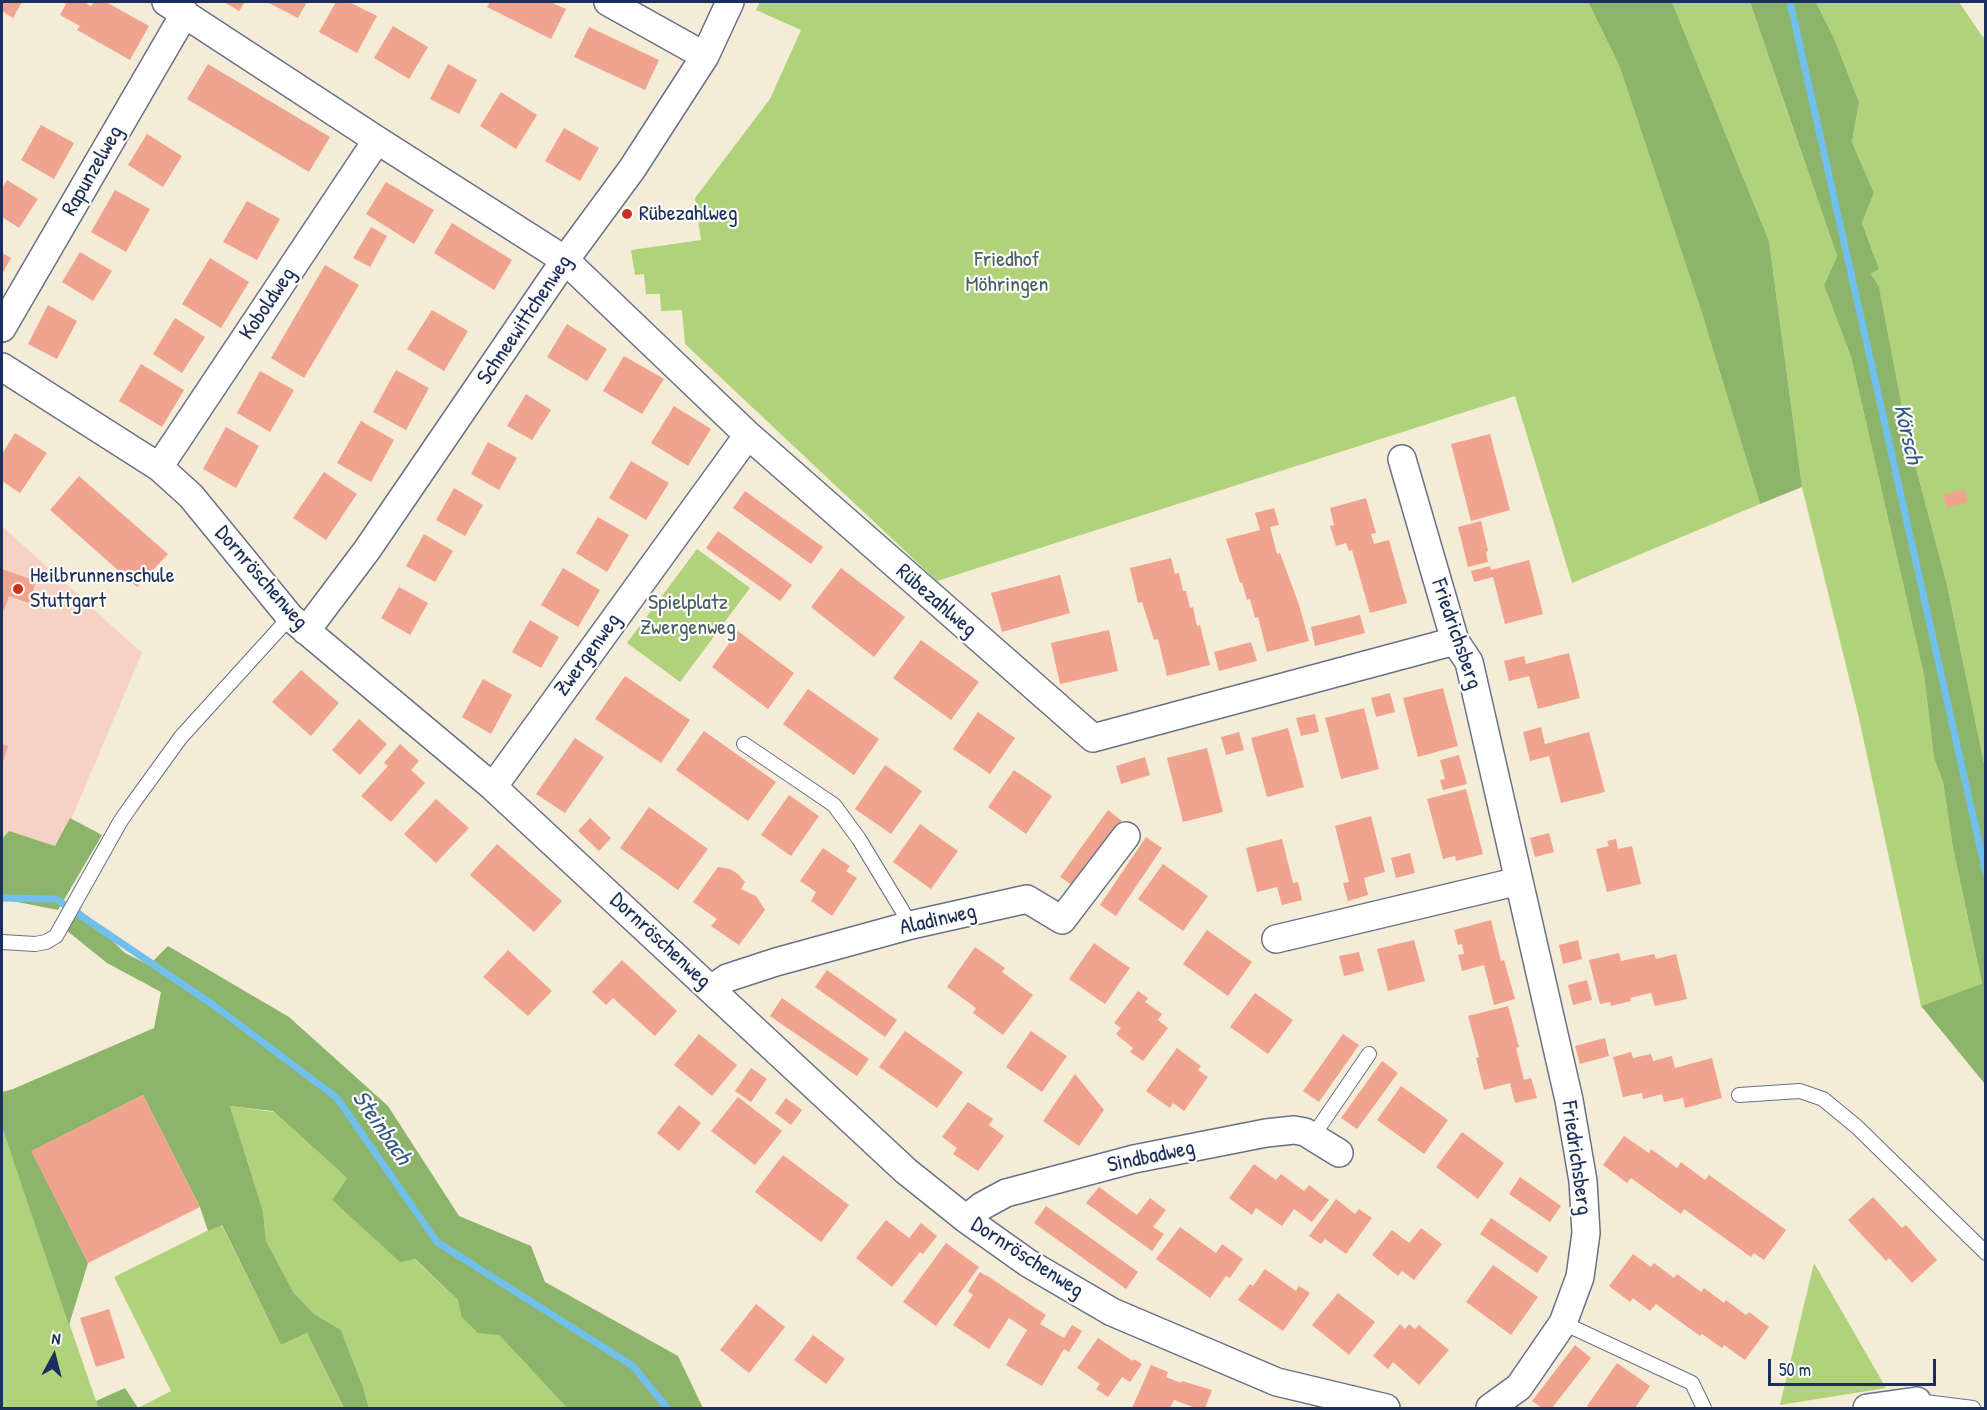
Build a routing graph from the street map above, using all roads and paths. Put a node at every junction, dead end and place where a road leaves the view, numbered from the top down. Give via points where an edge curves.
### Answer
1 (608, 2) edge
2 (730, 2) edge
3 (176, 7) edge
4 (705, 56) junction
5 (377, 140) junction
6 (566, 260) junction
7 (2, 328) edge
8 (2, 368) edge
9 (748, 435) junction
10 (1402, 459) dead end
11 (159, 467) junction
12 (298, 624) junction
13 (1455, 641) junction
14 (744, 744) dead end
15 (493, 787) junction
16 (1126, 836) dead end
17 (1519, 880) junction
18 (911, 925) junction
19 (1276, 939) dead end
20 (2, 942) edge
21 (711, 989) junction
22 (1369, 1054) dead end
23 (1739, 1095) dead end
24 (1313, 1136) junction
25 (1340, 1153) dead end
26 (966, 1219) junction
27 (1986, 1253) edge
28 (1563, 1323) junction
29 (1917, 1401) joint
30 (1386, 1408) edge
31 (1490, 1408) edge
32 (1704, 1408) edge
33 (1867, 1408) edge
34 (1973, 1408) edge

1 - 4 street
2 - 4 street, Schneewittchenweg
3 - 5 street, Rübezahlweg
3 - 7 street, Rapunzelweg
4 - 6 street, Schneewittchenweg via 632,169
5 - 6 street, Rübezahlweg
5 - 11 street, Koboldweg
6 - 9 street, Rübezahlweg
6 - 12 street, Schneewittchenweg via 367,550
8 - 11 street, Dornröschenweg
9 - 13 street, Rübezahlweg via 1093,738
9 - 15 street, Zwergenweg
10 - 13 street, Friedrichsberg
11 - 12 street, Dornröschenweg via 191,496
12 - 15 street, Dornröschenweg
12 - 20 lane via 182,737 120,822 56,936 35,944
13 - 17 street, Friedrichsberg via 1469,662
14 - 18 lane via 834,806 859,839
15 - 21 street, Dornröschenweg
16 - 18 street, Aladinweg via 1062,920 1027,900
17 - 19 street
17 - 28 street, Friedrichsberg via 1569,1100 1583,1181 1586,1233 1580,1277
18 - 21 street, Aladinweg via 727,978
21 - 26 street, Dornröschenweg via 906,1171
22 - 24 lane
23 - 27 lane via 1800,1091 1823,1099 1857,1126
24 - 25 street, Sindbadweg
24 - 26 street, Sindbadweg via 1294,1130 1134,1159 1006,1194
26 - 30 street, Dornröschenweg via 1028,1263 1112,1312 1277,1382
28 - 31 street, Friedrichsberg via 1519,1387
28 - 32 lane via 1692,1383
29 - 33 street
29 - 34 lane

